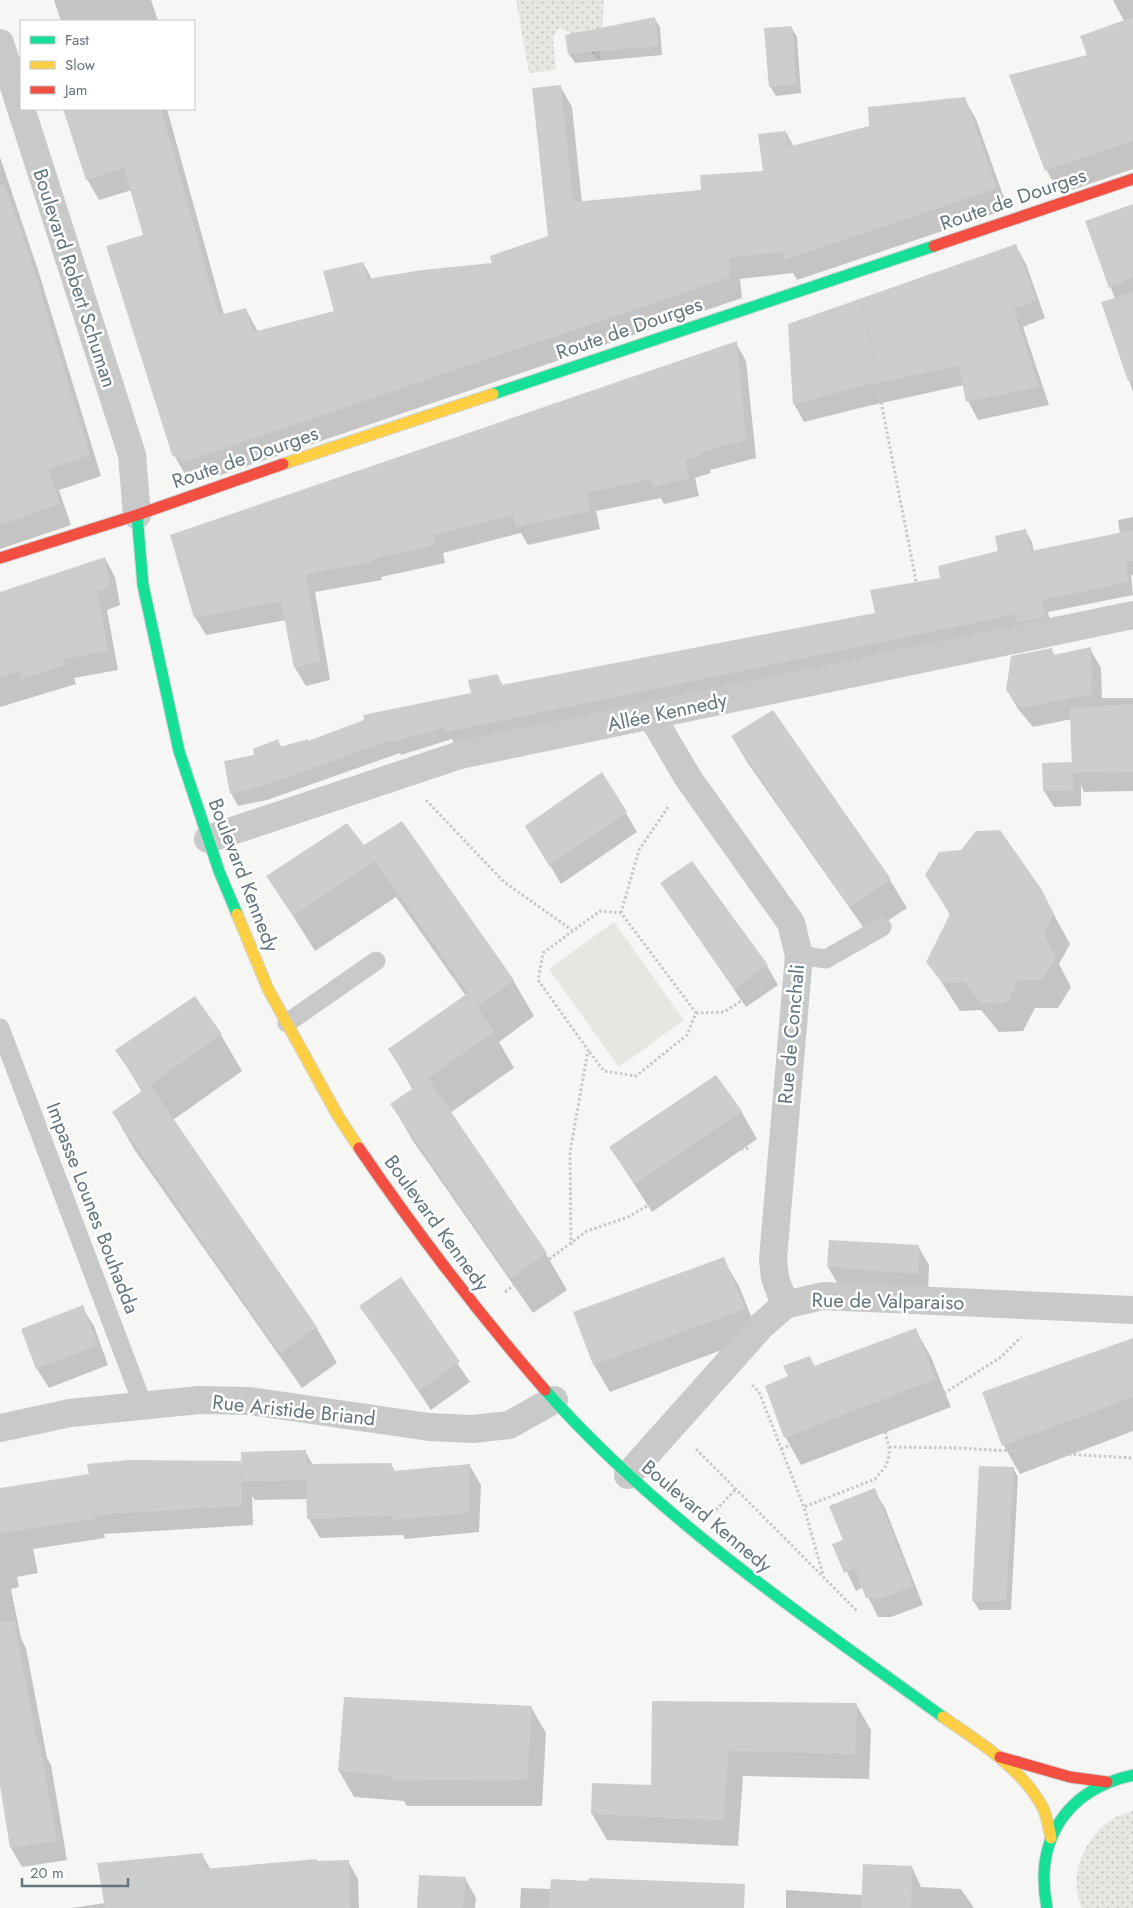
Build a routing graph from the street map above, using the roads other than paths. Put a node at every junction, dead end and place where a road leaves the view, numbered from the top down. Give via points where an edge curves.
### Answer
1 (0, 43) edge
2 (20, 105) edge
3 (21, 110) edge
4 (1133, 179) edge
5 (137, 515) junction
6 (0, 558) edge
7 (1133, 615) edge
8 (651, 715) junction
9 (208, 839) junction
10 (882, 927) dead end
11 (799, 955) junction
12 (376, 961) dead end
13 (287, 1023) junction
14 (0, 1028) edge
15 (785, 1305) junction
16 (1133, 1310) edge
17 (554, 1400) junction
18 (143, 1405) junction
19 (0, 1428) edge
20 (628, 1475) junction
21 (999, 1757) junction
22 (1133, 1775) edge
23 (1107, 1782) junction
24 (1051, 1838) junction
25 (1047, 1908) edge

1 - 2 street, Boulevard Robert Schuman
3 - 5 street, Boulevard Robert Schuman via 132,455
4 - 5 street, Route de Dourges
5 - 6 street, Route de Dourges
5 - 9 street, Boulevard Kennedy via 141,574 179,751
7 - 8 street, Allée Kennedy
8 - 9 street, Allée Kennedy via 460,755
8 - 11 street, Rue de Conchali via 688,778 791,923
9 - 13 street, Boulevard Kennedy via 268,989
10 - 11 lane via 826,959
11 - 15 street, Rue de Conchali via 773,1259 775,1278
12 - 13 lane
13 - 17 street, Boulevard Kennedy via 338,1116 406,1217 478,1312
14 - 18 lane, Impasse Lounes Bouhadda
15 - 16 street, Rue de Valparaiso via 823,1296
15 - 20 street, Rue de Valparaiso via 761,1326
17 - 18 street, Rue Aristide Briand via 509,1425 473,1429 429,1427 250,1401 199,1400
17 - 20 street, Boulevard Kennedy
18 - 19 street, Rue Aristide Briand via 70,1414
20 - 21 street, Boulevard Kennedy via 752,1578
21 - 23 street, Boulevard Kennedy via 1070,1777
21 - 24 street, Boulevard Kennedy via 1034,1793 1044,1810
22 - 23 street
23 - 24 street via 1069,1809
24 - 25 street via 1042,1885

